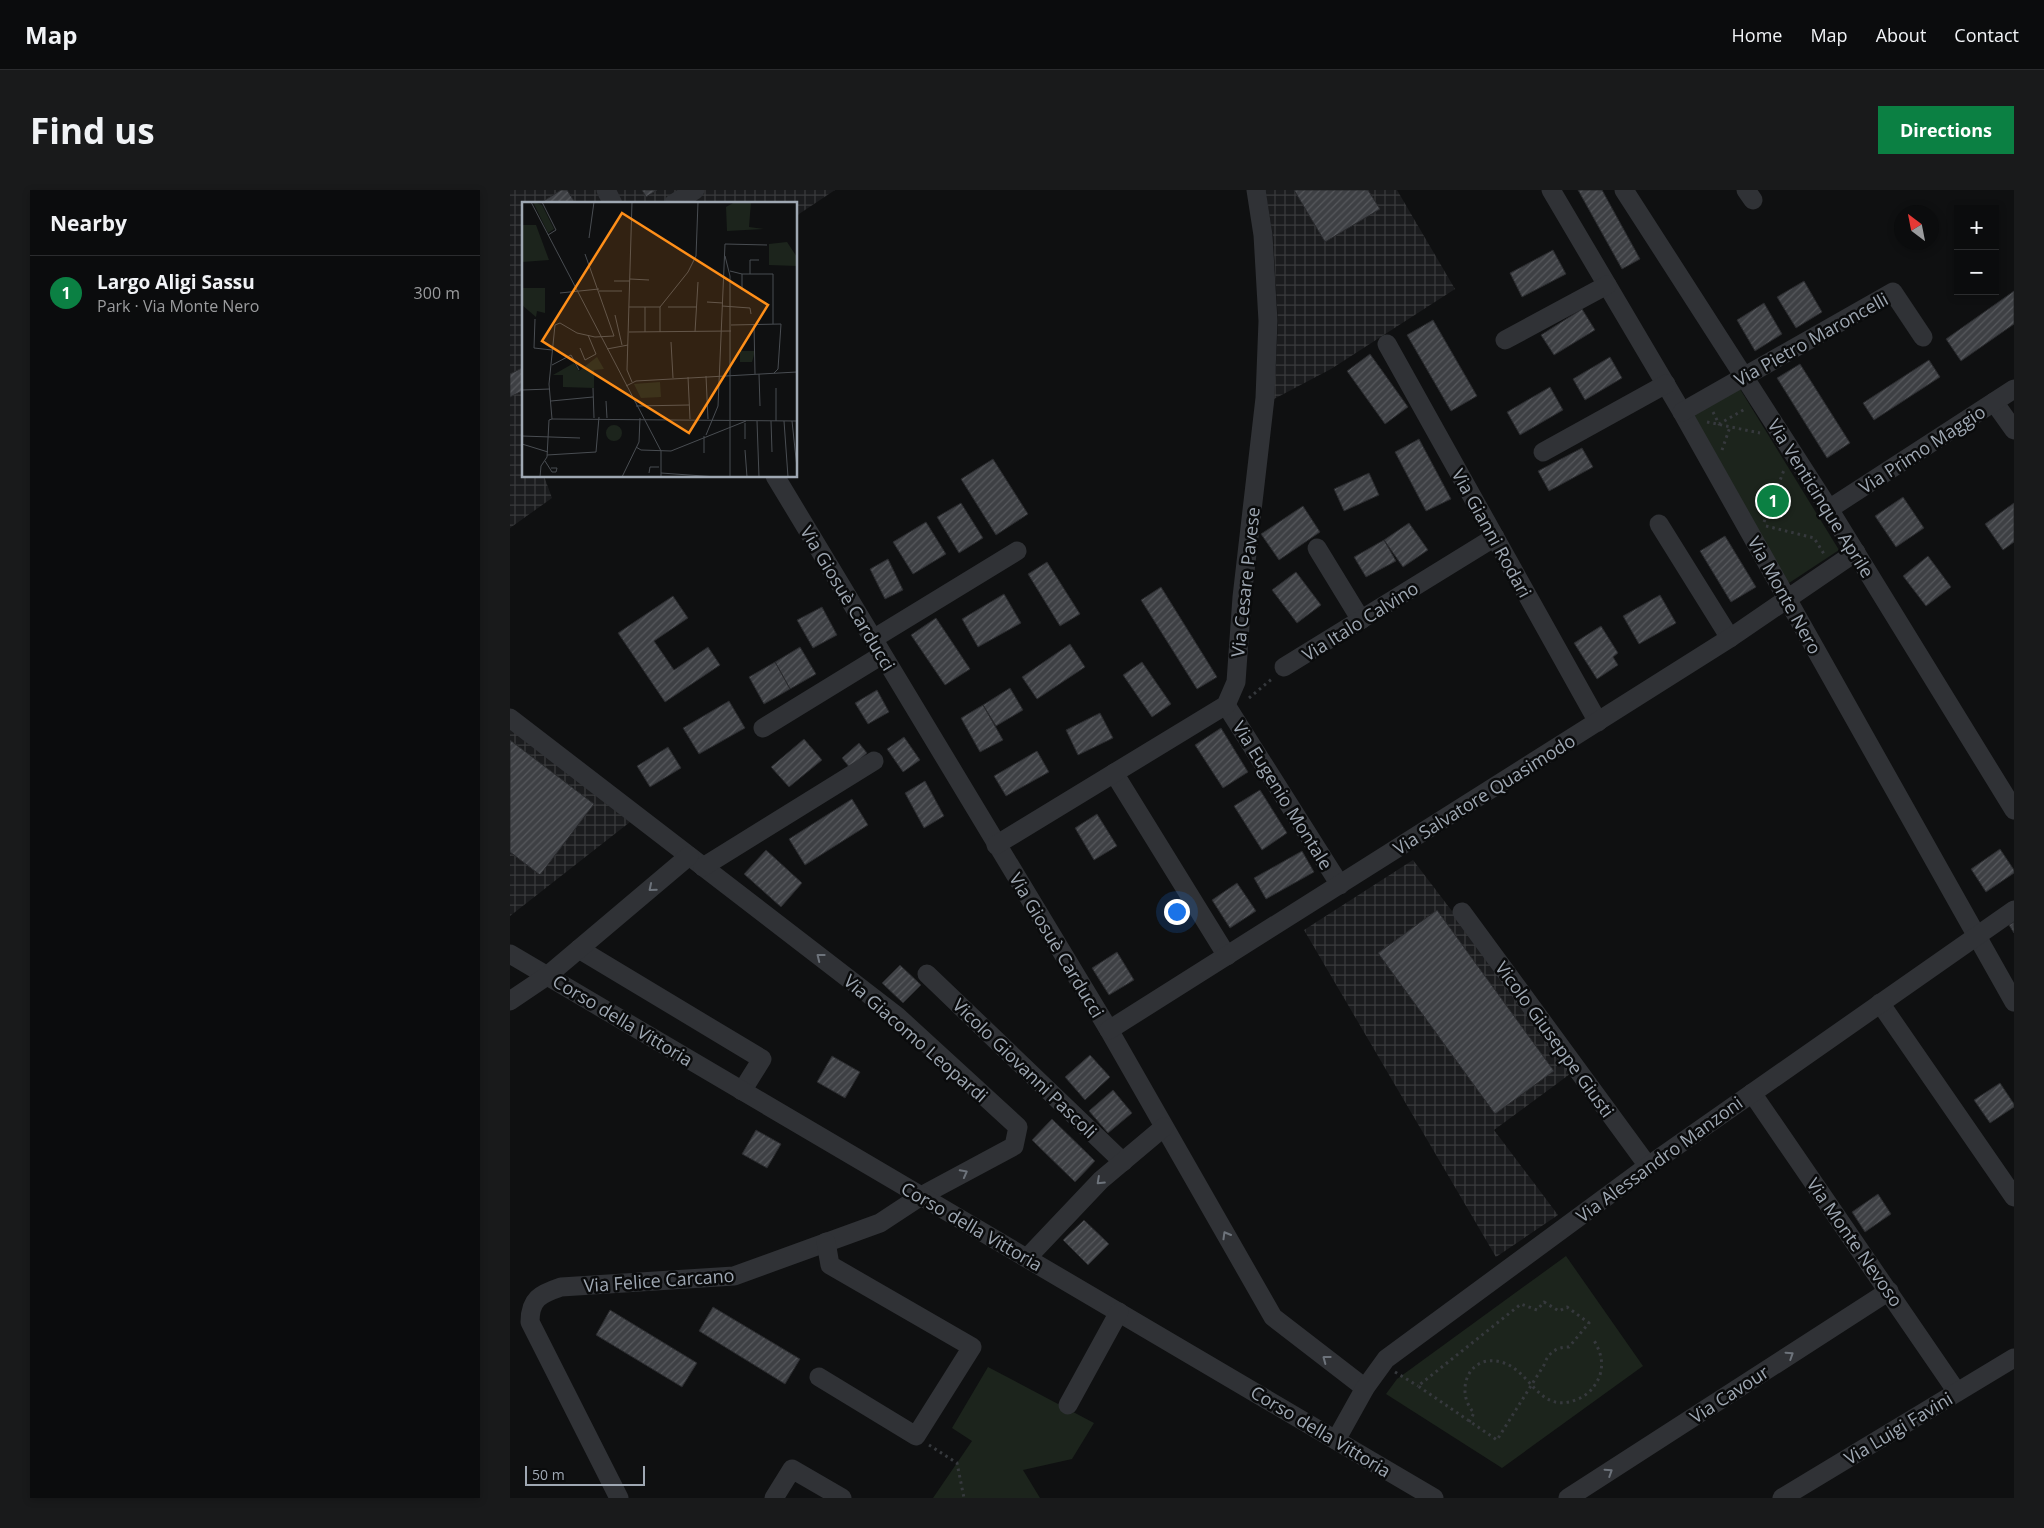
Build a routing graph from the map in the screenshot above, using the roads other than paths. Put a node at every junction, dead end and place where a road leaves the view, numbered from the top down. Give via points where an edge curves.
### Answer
1 (606, 190) edge
2 (695, 190) edge
3 (1256, 190) edge
4 (1552, 190) edge
5 (1624, 190) edge
6 (612, 202) edge
7 (676, 202) edge
8 (1607, 285) junction
9 (1923, 338) dead end
10 (1505, 340) dead end
11 (1387, 344) dead end
12 (1744, 376) junction
13 (1666, 384) junction
14 (2014, 389) edge
15 (1994, 402) junction
16 (1682, 412) junction
17 (2014, 430) edge
18 (1543, 452) dead end
19 (776, 478) edge
20 (1829, 509) junction
21 (1659, 524) dead end
22 (1494, 537) junction
23 (1317, 548) dead end
24 (1017, 552) dead end
25 (1856, 552) junction
26 (1787, 599) junction
27 (1361, 620) junction
28 (1730, 638) junction
29 (877, 647) junction
30 (1284, 667) road end
31 (1226, 705) junction
32 (510, 718) edge
33 (1598, 722) junction
34 (763, 728) dead end
35 (874, 761) dead end
36 (1114, 773) junction
37 (2014, 810) edge
38 (996, 845) junction
39 (696, 861) junction
40 (1340, 885) junction
41 (2014, 910) edge
42 (1462, 912) dead end
43 (1976, 935) junction
44 (579, 949) junction
45 (510, 954) edge
46 (1227, 956) junction
47 (927, 974) dead end
48 (547, 976) junction
49 (510, 1000) edge
50 (2014, 1002) edge
51 (1880, 1003) junction
52 (1109, 1030) junction
53 (742, 1091) junction
54 (1752, 1093) junction
55 (1164, 1127) junction
56 (1123, 1162) junction
57 (1648, 1166) junction
58 (921, 1196) junction
59 (2014, 1197) edge
60 (826, 1242) junction
61 (1027, 1258) junction
62 (1889, 1291) junction
63 (1119, 1312) junction
64 (2014, 1358) edge
65 (819, 1377) dead end
66 (1365, 1388) junction
67 (1957, 1392) junction
68 (1068, 1405) dead end
69 (1336, 1440) junction
70 (619, 1498) edge
71 (774, 1498) edge
72 (842, 1498) edge
73 (1434, 1498) edge
74 (1568, 1498) edge
75 (1782, 1498) edge

1 - 6 street
2 - 7 street
3 - 31 street, Via Cesare Pavese via 1263,235 1268,321 1266,398 1242,597 1236,682
4 - 8 street, Via Monte Nero
5 - 12 street, Via Venticinque Aprile
8 - 10 street
8 - 13 street, Via Monte Nero
9 - 12 street, Via Pietro Maroncelli via 1893,292
11 - 22 street, Via Gianni Rodari
12 - 16 street, Via Pietro Maroncelli
12 - 20 street, Via Venticinque Aprile
13 - 16 street, Via Monte Nero
13 - 18 street
14 - 15 street, Via Primo Maggio
15 - 17 street
15 - 20 street, Via Primo Maggio
16 - 26 street, Via Monte Nero via 1758,532
19 - 29 street, Via Giosuè Carducci
20 - 25 street, Via Venticinque Aprile
21 - 28 street
22 - 27 street, Via Italo Calvino
22 - 33 street, Via Gianni Rodari
23 - 27 street
24 - 29 street
25 - 26 street, Via Salvatore Quasimodo
25 - 37 street, Via Venticinque Aprile
26 - 28 street, Via Salvatore Quasimodo
26 - 43 street, Via Monte Nero
27 - 30 street, Via Italo Calvino
28 - 33 street, Via Salvatore Quasimodo
29 - 34 street
29 - 38 street, Via Giosuè Carducci
31 - 36 street
31 - 40 street, Via Eugenio Montale
32 - 39 street, Via Giacomo Leopardi
33 - 40 street, Via Salvatore Quasimodo
35 - 39 street
36 - 38 street
36 - 46 street
38 - 52 street, Via Giosuè Carducci
39 -> 44 street
58 -> 39 street, Via Giacomo Leopardi via 1014,1146 1018,1127 896,1016
40 - 46 street, Via Salvatore Quasimodo
41 - 43 street, Via Alessandro Manzoni
42 - 57 street, Vicolo Giuseppe Giusti
43 - 50 street, Via Monte Nero
43 - 51 street, Via Alessandro Manzoni
44 - 48 street
44 - 53 street via 762,1059
45 - 48 street, Corso della Vittoria
46 - 52 street, Via Salvatore Quasimodo
47 - 56 street, Vicolo Giovanni Pascoli
48 - 49 street
48 - 53 street, Corso della Vittoria
51 - 54 street, Via Alessandro Manzoni
51 - 59 street
52 - 55 street, Via Giosuè Carducci
53 - 58 street, Corso della Vittoria
54 - 57 street, Via Alessandro Manzoni
54 - 62 street, Via Monte Nevoso
55 - 56 street
66 -> 55 street, Via Giosuè Carducci via 1272,1318
56 -> 61 street via 1101,1180
57 - 66 street, Via Alessandro Manzoni via 1386,1359
58 - 60 street, Via Felice Carcano via 880,1223
58 - 61 street, Corso della Vittoria
60 - 65 street via 830,1265 972,1347 916,1436
60 - 70 street, Via Felice Carcano via 734,1276 561,1287 534,1301 530,1322
61 - 63 street, Corso della Vittoria
62 - 67 street, Via Monte Nevoso
74 -> 62 street, Via Cavour
63 - 68 street
63 - 69 street, Corso della Vittoria
64 - 67 street, Via Luigi Favini
66 - 69 street, Via Alessandro Manzoni
67 - 75 street, Via Luigi Favini
69 - 73 street, Corso della Vittoria
71 - 72 street via 792,1469

